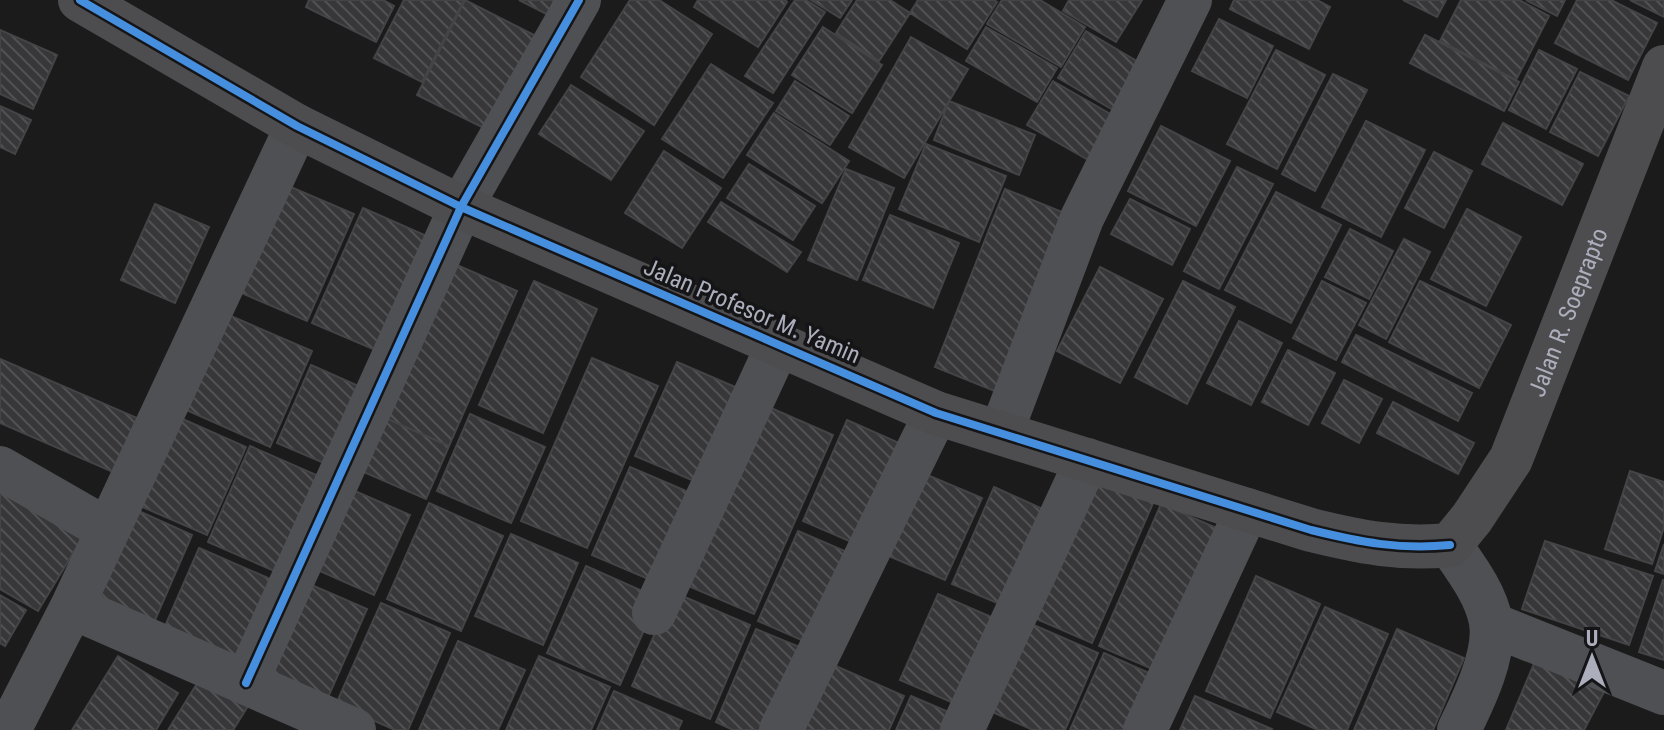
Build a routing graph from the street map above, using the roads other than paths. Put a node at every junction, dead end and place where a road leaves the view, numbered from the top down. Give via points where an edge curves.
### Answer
1 (80, 0) edge
2 (579, 0) edge
3 (1190, 0) edge
4 (1664, 67) edge
5 (297, 126) junction
6 (461, 207) junction
7 (778, 345) junction
8 (936, 413) junction
9 (1001, 433) junction
10 (1087, 460) junction
11 (0, 468) edge
12 (1247, 510) junction
13 (108, 530) junction
14 (1450, 545) junction
15 (72, 607) junction
16 (654, 613) dead end
17 (1491, 624) junction
18 (246, 683) junction
19 (1664, 693) edge
20 (9, 730) edge
21 (354, 730) edge
22 (781, 730) edge
23 (962, 730) edge
24 (1145, 730) edge
25 (1459, 730) edge

1 - 5 main road, Jalan Profesor M. Yamin
2 - 6 street
3 - 9 street via 1082,218
4 - 14 main road, Jalan R. Soeprapto via 1511,459
5 - 6 main road, Jalan Profesor M. Yamin
5 - 13 street
6 - 7 main road, Jalan Profesor M. Yamin
6 - 18 street
7 - 8 main road, Jalan Profesor M. Yamin
7 - 16 street
8 - 9 main road, Jalan Profesor M. Yamin
8 - 22 street
9 - 10 main road, Jalan Profesor M. Yamin
10 - 12 main road, Jalan Profesor M. Yamin
10 - 23 street
11 - 13 street
12 - 14 main road, Jalan Profesor M. Yamin via 1372,545
12 - 24 street
13 - 15 street
14 - 17 street via 1479,589
15 - 18 street
15 - 20 street
17 - 19 street
17 - 25 street via 1477,692
18 - 21 street

